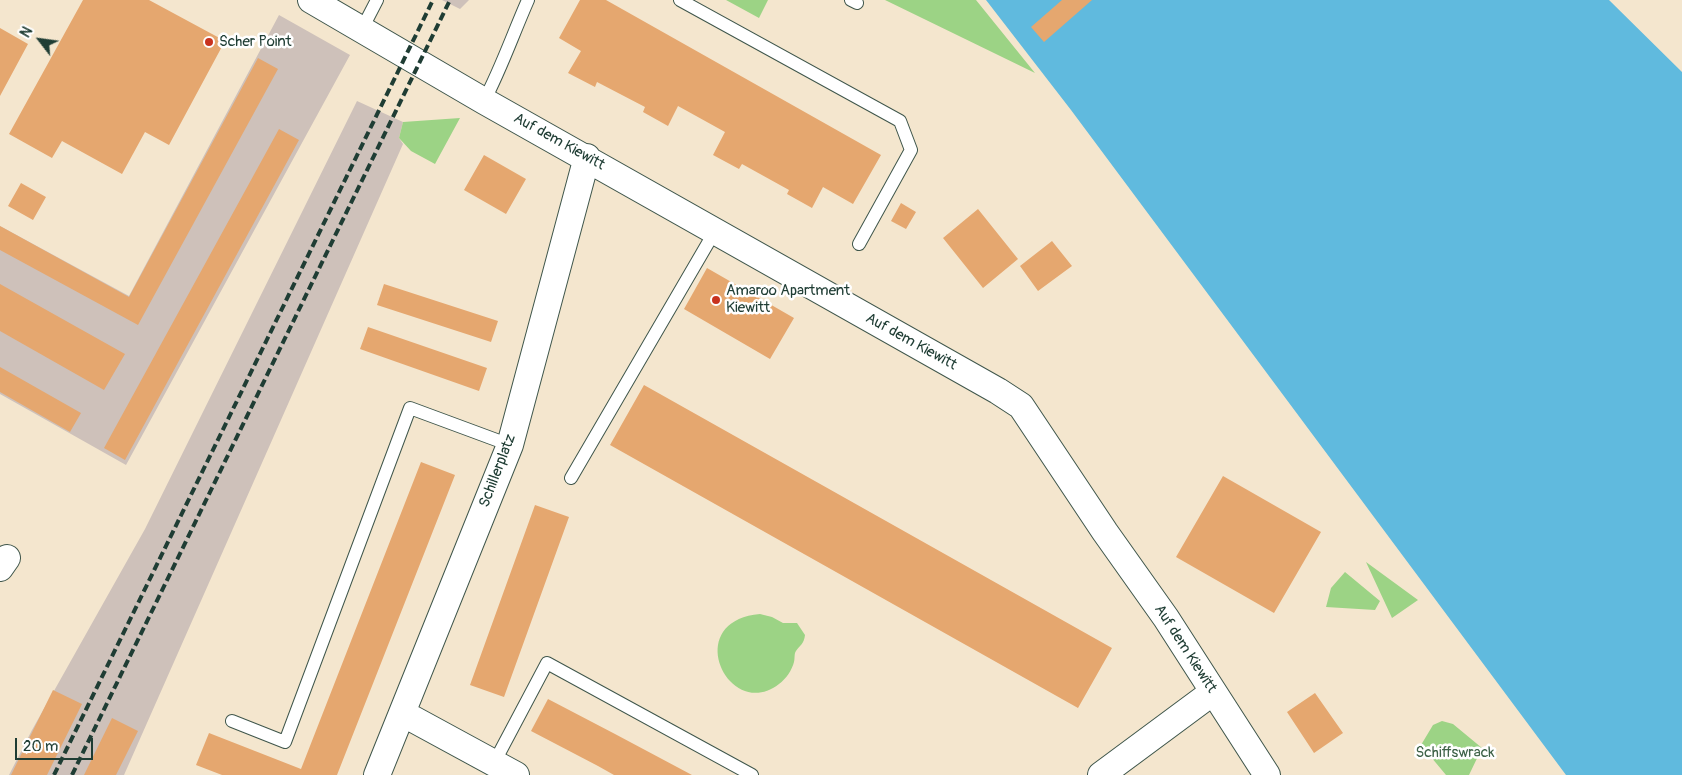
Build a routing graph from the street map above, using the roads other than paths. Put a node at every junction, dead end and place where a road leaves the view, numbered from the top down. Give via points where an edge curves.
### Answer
1 (311, 0) edge
2 (377, 0) edge
3 (528, 0) edge
4 (680, 0) edge
5 (362, 29) junction
6 (484, 101) junction
7 (587, 157) junction
8 (715, 231) junction
9 (859, 244) dead end
10 (510, 444) junction
11 (571, 478) dead end
12 (1212, 692) junction
13 (402, 713) junction
14 (232, 721) dead end
15 (505, 769) edge
16 (377, 775) edge
17 (752, 775) edge
18 (1101, 775) edge
19 (1268, 775) edge

1 - 5 street, Auf dem Kiewitt
2 - 5 lane
3 - 6 lane via 499,73
4 - 9 lane via 900,121 911,150
5 - 6 street, Auf dem Kiewitt
6 - 7 street, Auf dem Kiewitt
7 - 8 street, Auf dem Kiewitt
7 - 10 street, Schillerplatz
8 - 11 lane
8 - 12 street, Auf dem Kiewitt via 1021,406 1104,532 1166,618
10 - 13 street, Schillerplatz
10 - 14 lane via 410,408 285,742
12 - 18 street
12 - 19 street, Auf dem Kiewitt
13 - 15 street
13 - 16 street, Schillerplatz
15 - 17 lane via 547,663

